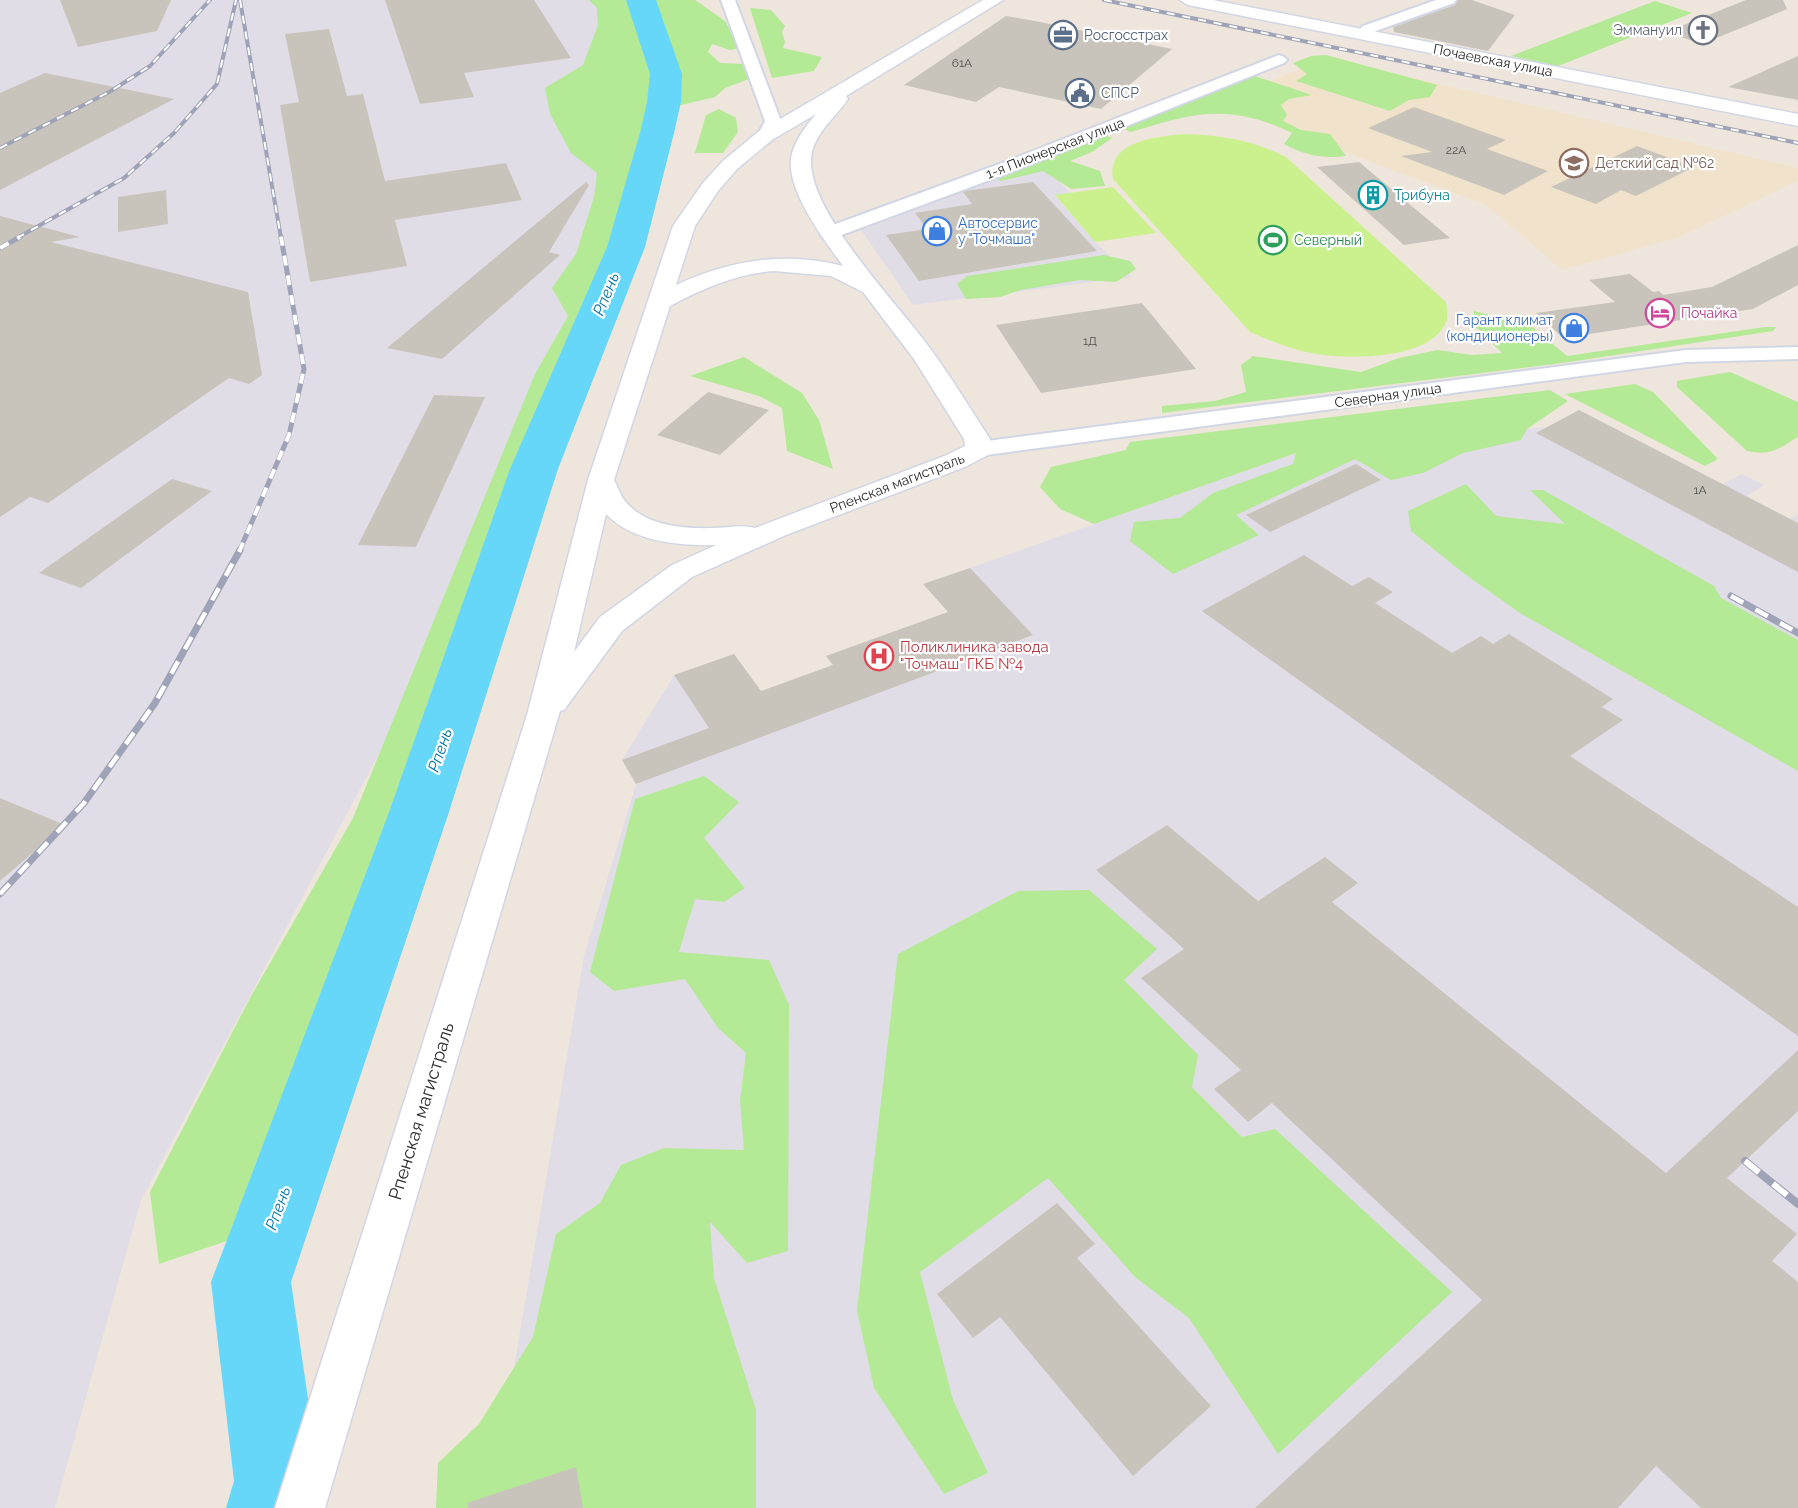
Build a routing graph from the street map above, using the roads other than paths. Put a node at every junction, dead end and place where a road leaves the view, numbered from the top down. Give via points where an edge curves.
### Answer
1 (728, 0) edge
2 (995, 0) edge
3 (1188, 0) edge
4 (1449, 0) edge
5 (1362, 34) junction
6 (1279, 60) dead end
7 (848, 89) junction
8 (767, 105) junction
9 (801, 113) junction
10 (1798, 120) edge
11 (765, 136) junction
12 (830, 233) junction
13 (879, 296) junction
14 (659, 302) junction
15 (1798, 353) edge
16 (979, 449) junction
17 (601, 480) junction
18 (776, 529) junction
19 (543, 715) junction
20 (300, 1508) edge

1 - 8 street
2 - 7 main road, Рпенская магистраль
3 - 5 main road, Почаевская улица
4 - 5 street
5 - 10 main road, Почаевская улица
6 - 12 street, 1-я Пионерская улица
7 - 9 main road, Рпенская магистраль
7 - 12 main road, Рпенская магистраль via 817,125 800,162 814,206
8 - 9 street
8 - 11 street via 773,121
9 - 11 main road, Рпенская магистраль
11 - 14 main road, Рпенская магистраль via 710,187 684,226
12 - 13 main road, Рпенская магистраль
13 - 14 main road, Рпенская магистраль via 860,280 837,271 786,263 732,269
13 - 16 main road, Рпенская магистраль via 923,354 977,439
14 - 17 main road, Рпенская магистраль
15 - 16 street, Северная улица via 1686,356
16 - 18 main road, Рпенская магистраль
17 - 18 main road, Рпенская магистраль via 614,506 630,520 663,532 698,538
17 - 19 main road, Рпенская магистраль
18 - 19 main road, Рпенская магистраль via 682,571 611,624
19 - 20 main road, Рпенская магистраль

